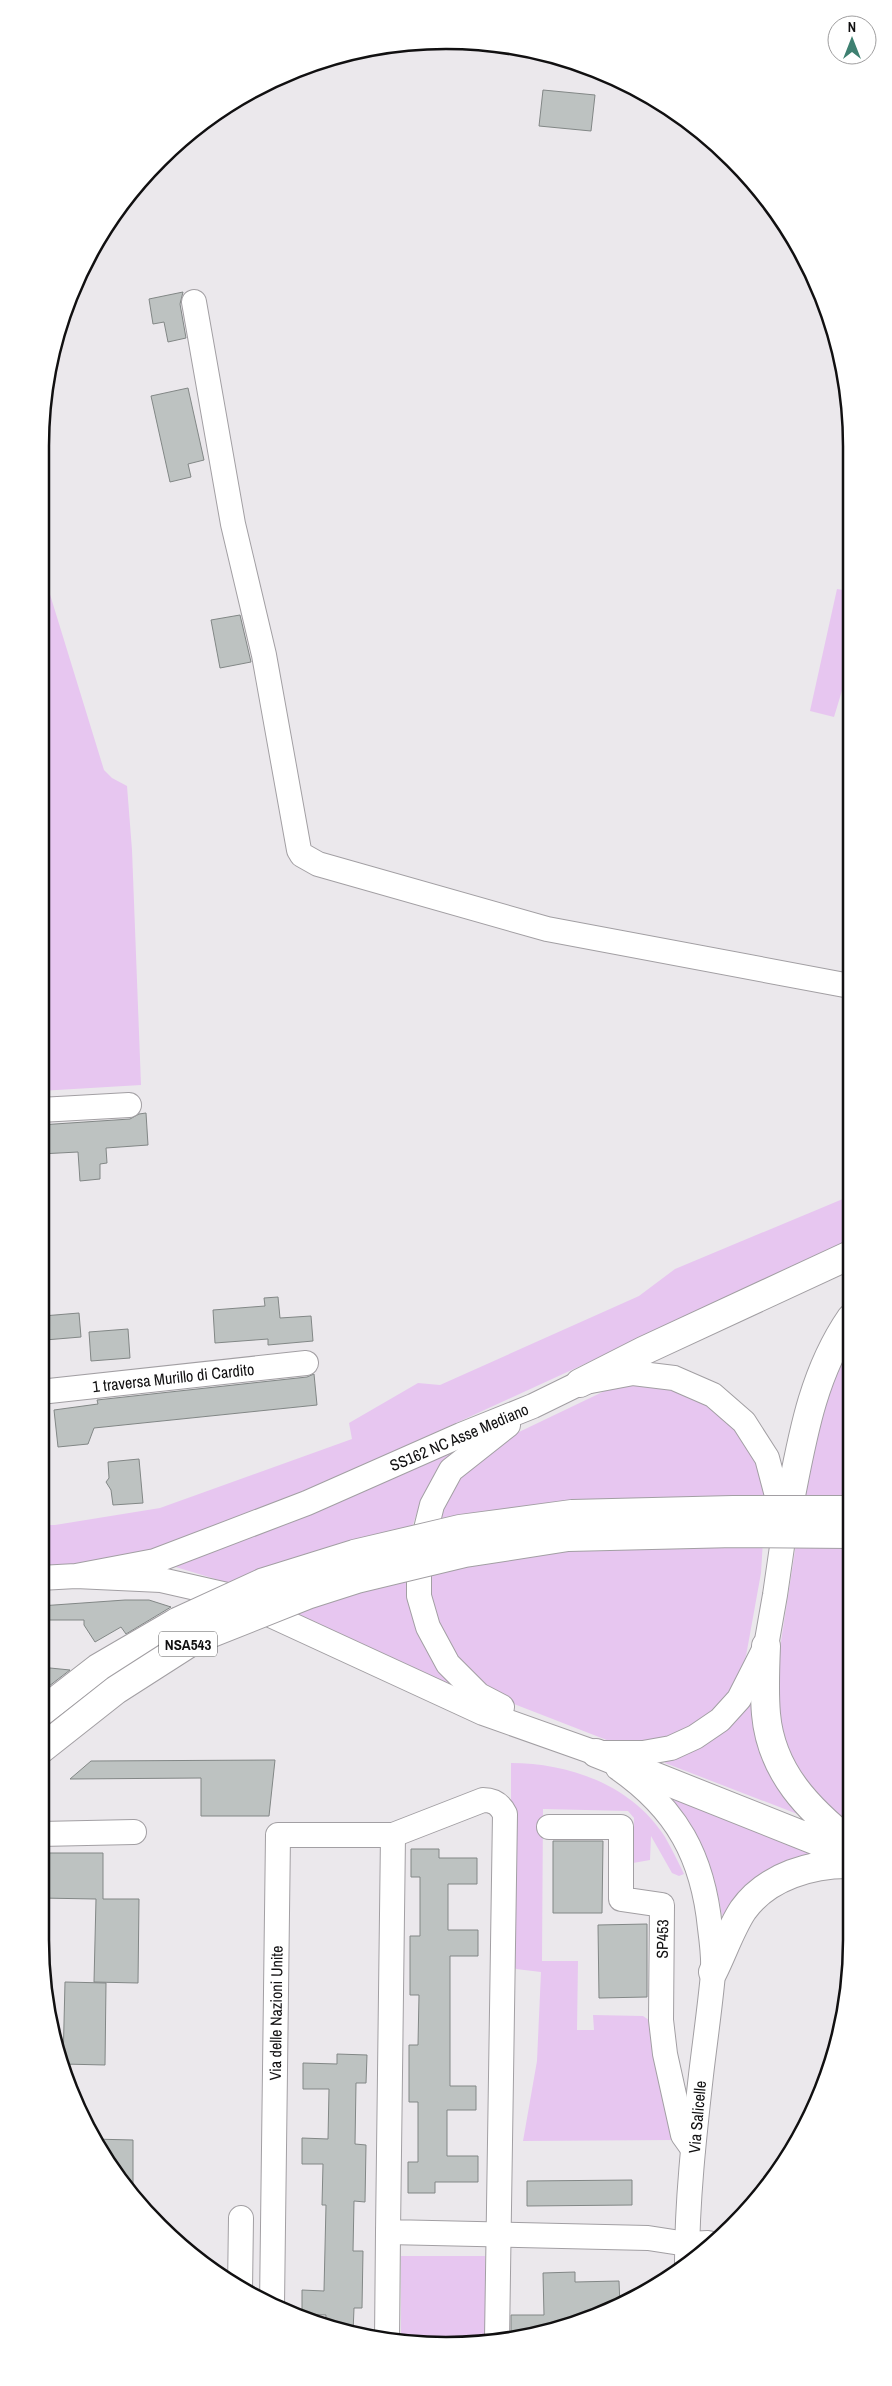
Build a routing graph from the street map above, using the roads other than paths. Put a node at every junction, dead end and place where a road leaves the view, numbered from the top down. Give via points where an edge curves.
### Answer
1 (194, 302) dead end
2 (843, 985) edge
3 (128, 1105) dead end
4 (49, 1109) edge
5 (843, 1258) edge
6 (843, 1332) edge
7 (306, 1362) dead end
8 (580, 1383) junction
9 (49, 1391) edge
10 (533, 1406) junction
11 (843, 1510) edge
12 (785, 1526) junction
13 (843, 1534) edge
14 (76, 1576) junction
15 (49, 1578) edge
16 (766, 1646) junction
17 (49, 1706) edge
18 (544, 1733) junction
19 (49, 1743) edge
20 (596, 1752) junction
21 (550, 1826) dead end
22 (134, 1832) dead end
23 (49, 1834) edge
24 (393, 1835) junction
25 (843, 1837) edge
26 (843, 1851) edge
27 (843, 1865) edge
28 (713, 1972) junction
29 (694, 2150) junction
30 (241, 2218) dead end
31 (388, 2232) junction
32 (498, 2234) junction
33 (694, 2250) edge
34 (240, 2280) edge
35 (272, 2297) edge
36 (387, 2333) edge
37 (497, 2334) edge

1 - 2 street via 233,524 264,655 302,855 318,864 547,929
3 - 4 street
5 - 8 highway
6 - 12 highway via 824,1364 810,1405
7 - 9 street, 1 traversa Murillo di Cardito
8 - 10 street, SS162 NC Asse Mediano
8 - 12 street, SS162 NC Asse Mediano via 633,1373 674,1378 713,1395 744,1422 767,1458
10 - 14 street, SS162 NC Asse Mediano via 307,1503 156,1561
10 - 18 street via 451,1470 432,1505 419,1557 419,1596 428,1627 448,1664 478,1695
11 - 17 highway, NSA543, bridge via 572,1514 460,1529 354,1554 264,1582 176,1622 98,1668
12 - 16 street, SS162 NC Asse Mediano
13 - 19 highway, NSA543, bridge via 568,1537 465,1553 357,1578 194,1640 116,1690
14 - 15 street, SS162 NC Asse Mediano
14 - 18 street, SS162 NC Asse Mediano via 161,1580 227,1595 483,1713
16 - 20 street, SS162 NC Asse Mediano via 739,1699 720,1720 695,1737 671,1748 644,1753
16 - 25 highway via 766,1717 775,1751 798,1794
18 - 20 street, SS162 NC Asse Mediano
20 - 26 highway
20 - 28 street, Via Salicelle via 643,1786 669,1813 692,1851 704,1887
21 - 29 street, SP453 via 621,1827 621,1899 662,1905 661,2020 665,2054 683,2135
22 - 23 street
24 - 31 street
24 - 32 street, Via delle Nazioni Unite via 483,1800 494,1801 505,1814
24 - 35 street, Via delle Nazioni Unite via 278,1835
27 - 28 highway via 808,1867 761,1890 743,1910
28 - 29 street, Via Salicelle
29 - 33 street, Via Salicelle
30 - 34 street
31 - 32 street
31 - 36 street
32 - 33 street via 648,2238
32 - 37 street, Via delle Nazioni Unite

